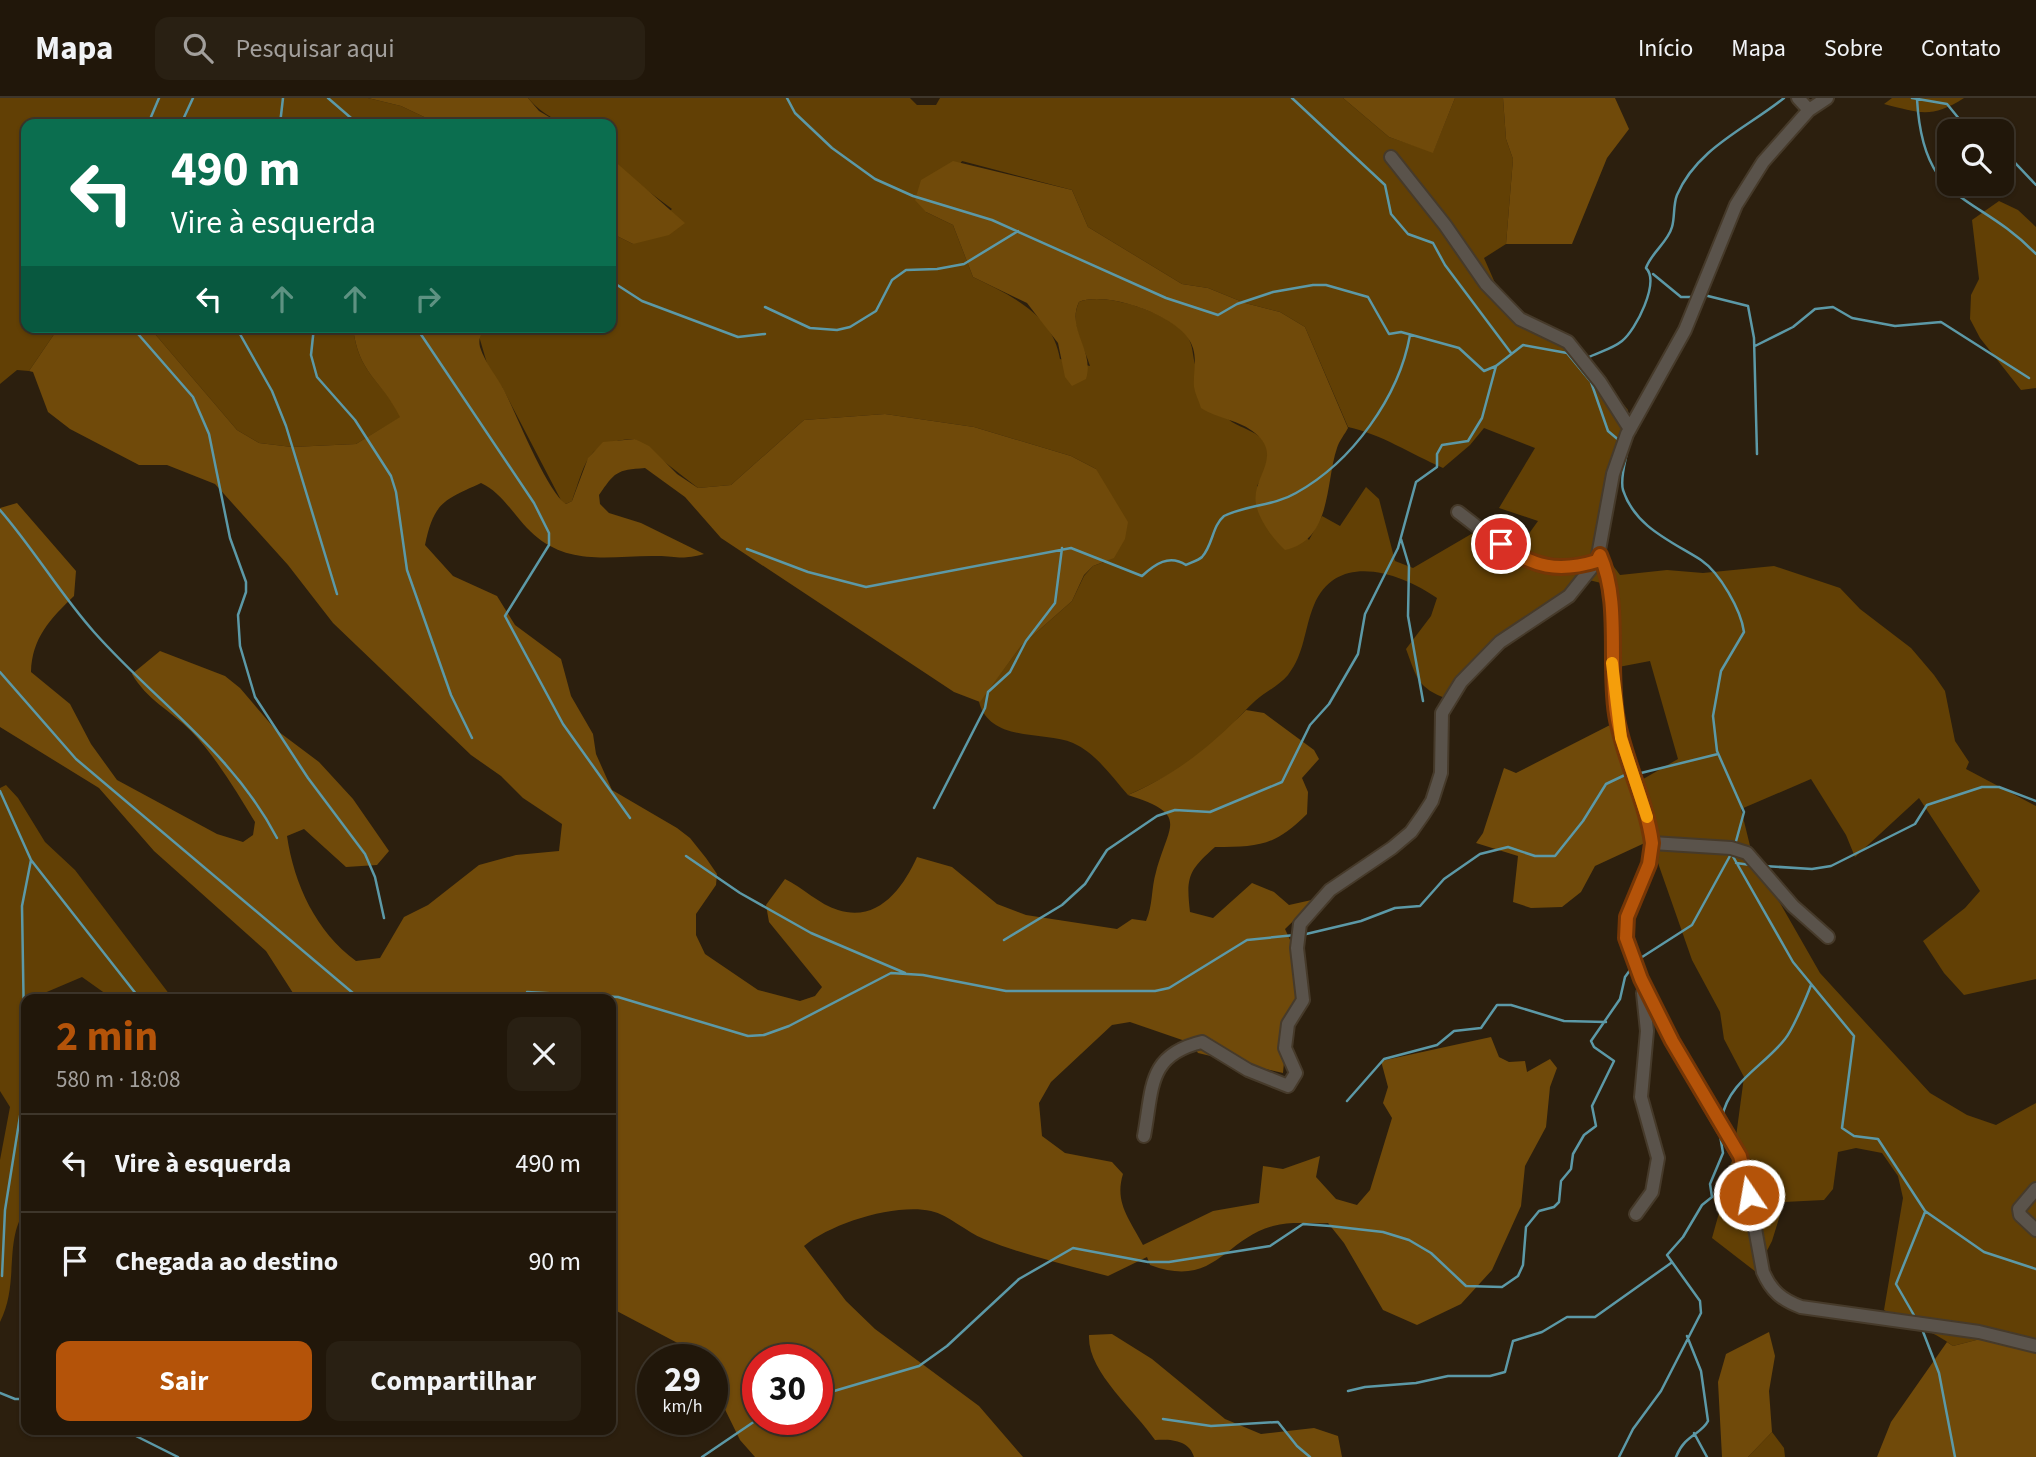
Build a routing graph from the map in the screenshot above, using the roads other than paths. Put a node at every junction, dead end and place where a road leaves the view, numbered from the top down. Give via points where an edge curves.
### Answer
1 (1798, 98) edge
2 (1827, 98) edge
3 (1809, 110) junction
4 (1391, 157) dead end
5 (1630, 429) junction
6 (1458, 512) dead end
7 (1598, 558) junction
8 (1652, 843) junction
9 (1828, 937) dead end
10 (1641, 979) junction
11 (1144, 1136) dead end
12 (2036, 1189) edge
13 (1636, 1214) dead end
14 (2036, 1230) edge
15 (2036, 1346) edge

1 - 3 street
2 - 3 street
3 - 5 street via 1743,190 1685,330
4 - 5 street via 1486,284 1520,318 1568,342
5 - 7 street via 1613,474
6 - 7 street via 1538,566 1574,568
7 - 8 street via 1611,587 1616,713
7 - 11 street via 1569,596 1500,642 1461,682 1442,713 1441,773 1432,801 1411,832 1330,890 1300,924 1297,948 1303,1000 1288,1024 1285,1048 1296,1073 1288,1086 1248,1070 1202,1042 1178,1048 1157,1069
8 - 9 street via 1747,853
8 - 10 street via 1649,864 1627,917 1626,938
10 - 13 street via 1647,1023 1641,1097 1658,1158 1652,1192
10 - 15 street via 1743,1163 1763,1272 1774,1292 1810,1309 1979,1332
12 - 14 street via 2019,1209

